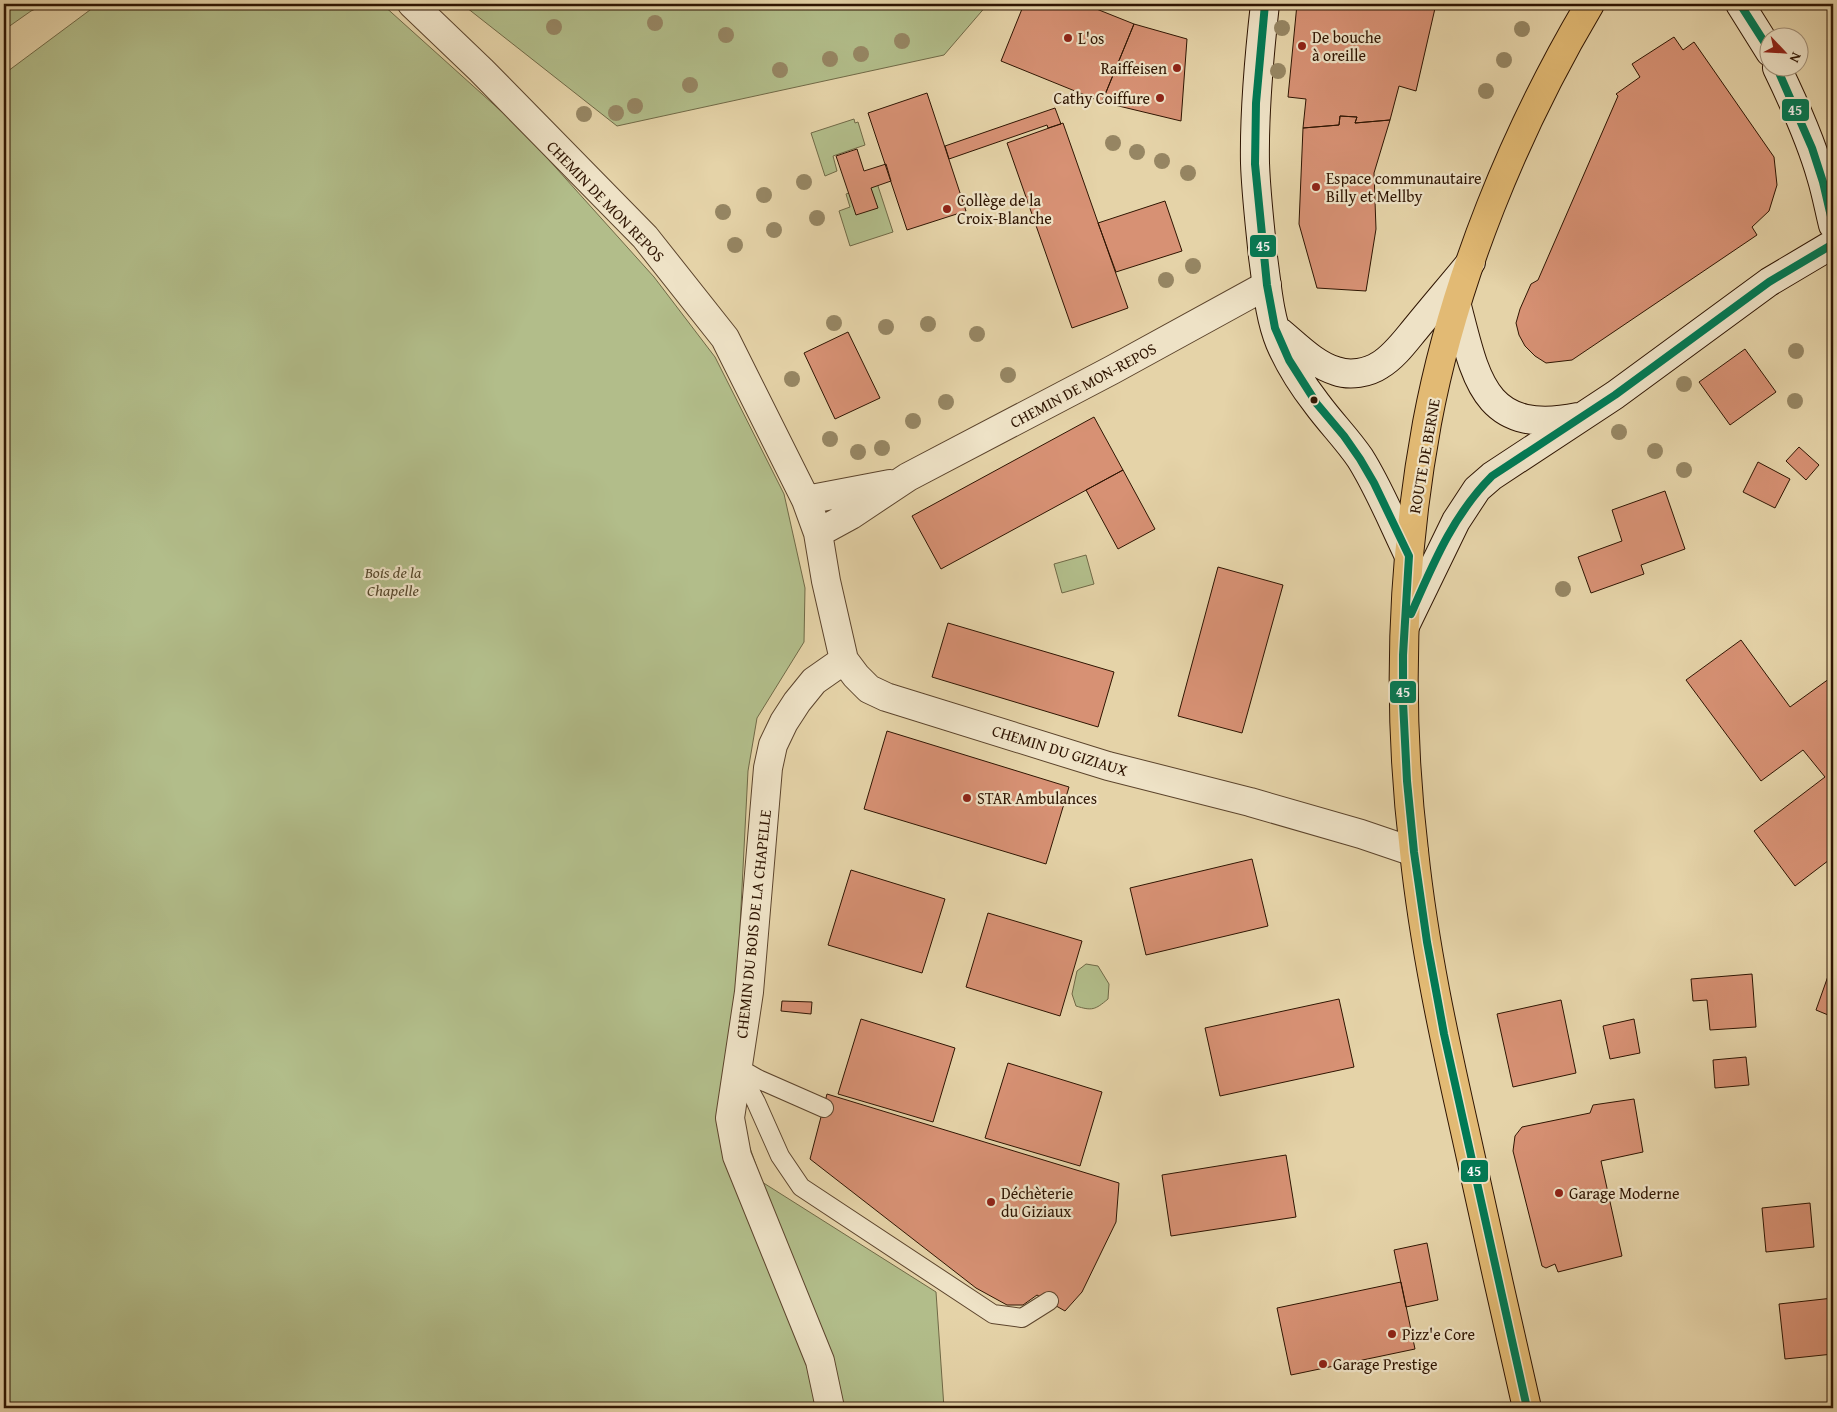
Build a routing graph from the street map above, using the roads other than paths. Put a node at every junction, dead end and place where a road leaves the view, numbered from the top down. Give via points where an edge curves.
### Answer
1 (412, 4) edge
2 (1265, 4) edge
3 (1590, 4) edge
4 (1740, 4) edge
5 (1760, 36) edge
6 (1782, 78) edge
7 (1833, 225) edge
8 (1833, 244) edge
9 (1472, 261) junction
10 (1267, 285) junction
11 (1457, 306) junction
12 (1275, 328) junction
13 (1586, 415) junction
14 (898, 482) junction
15 (806, 500) junction
16 (818, 533) junction
17 (1409, 556) junction
18 (1405, 626) junction
19 (844, 660) junction
20 (1414, 852) junction
21 (737, 1067) junction
22 (824, 1108) dead end
23 (1048, 1301) dead end
24 (830, 1408) edge
25 (1527, 1408) edge

1 - 15 street, CHEMIN DE MON REPOS via 645,237 724,338
2 - 10 street via 1255,156
3 - 9 main road, ROUTE DE BERNE via 1535,106
4 - 5 street
6 - 7 street via 1813,152
8 - 13 street via 1769,282
9 - 11 main road, ROUTE DE BERNE
9 - 12 street via 1400,347 1383,364 1372,369 1358,373 1328,369
10 - 12 street
10 - 14 street, CHEMIN DE MON-REPOS
11 - 13 street via 1475,370 1489,397 1501,410 1533,420
11 - 17 main road, ROUTE DE BERNE via 1428,421
12 - 17 street via 1300,380 1360,459
13 - 18 street via 1508,464 1477,488 1456,521
14 - 15 street, CHEMIN DE MON-REPOS
14 - 16 street, CHEMIN DE MON-REPOS via 851,515
15 - 16 street, CHEMIN DE MON REPOS
16 - 19 street, CHEMIN DU GIZIAUX
17 - 18 main road, ROUTE DE BERNE
18 - 20 main road, ROUTE DE BERNE via 1403,702
19 - 20 street, CHEMIN DU GIZIAUX via 869,689 886,697 1108,766 1250,802
19 - 21 street, CHEMIN DU BOIS DE LA CHAPELLE via 814,681 784,722 773,745 768,768 749,992
20 - 25 main road, ROUTE DE BERNE via 1444,1034
21 - 22 lane
21 - 23 lane via 780,1156 801,1187 993,1314 1022,1318
21 - 24 street, CHEMIN DU BOIS DE LA CHAPELLE via 730,1118 737,1156 820,1361

